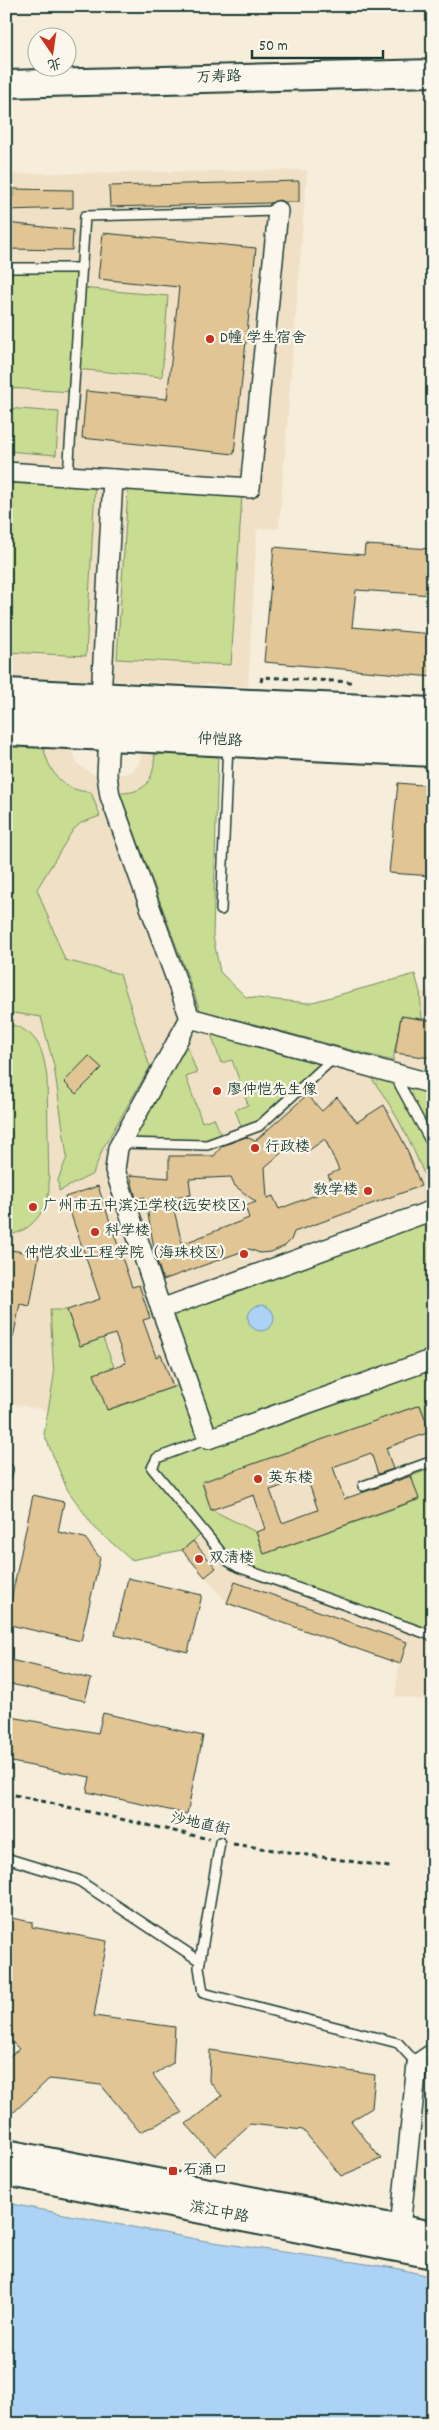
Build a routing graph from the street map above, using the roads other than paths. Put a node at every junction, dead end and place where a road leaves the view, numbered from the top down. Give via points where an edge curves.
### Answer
1 (433, 73) edge
2 (6, 84) edge
3 (278, 211) joint
4 (6, 268) edge
5 (82, 268) junction
6 (6, 472) edge
7 (68, 476) junction
8 (113, 479) junction
9 (6, 692) edge
10 (101, 697) junction
11 (6, 708) edge
12 (433, 711) edge
13 (433, 731) edge
14 (6, 732) edge
15 (109, 736) junction
16 (228, 742) junction
17 (433, 753) edge
18 (220, 910) dead end
19 (190, 1018) junction
20 (336, 1056) junction
21 (394, 1072) junction
22 (433, 1084) edge
23 (121, 1143) junction
24 (433, 1146) edge
25 (433, 1210) edge
26 (161, 1309) junction
27 (433, 1359) edge
28 (208, 1439) junction
29 (433, 1461) edge
30 (363, 1486) dead end
31 (433, 1636) edge
32 (220, 1842) road end
33 (6, 1858) edge
34 (200, 1961) junction
35 (433, 2053) edge
36 (418, 2064) junction
37 (6, 2153) edge
38 (6, 2172) edge
39 (400, 2228) junction
40 (433, 2235) edge
41 (433, 2255) edge

1 - 2 main road, 万寿路
3 - 5 lane via 85,216
3 - 8 street via 250,488
4 - 5 lane
5 - 7 lane
6 - 7 street
7 - 8 street
8 - 10 street
9 - 10 main road
10 - 12 main road
11 - 13 highway
14 - 15 main road, 仲恺路
15 - 16 main road, 仲恺路
15 - 19 street via 107,775 110,796
16 - 17 main road, 仲恺路
16 - 18 lane
19 - 20 street
19 - 23 street
20 - 21 street
20 - 23 lane via 259,1126 207,1145
21 - 22 street
21 - 24 lane
23 - 26 street via 115,1160 118,1182
25 - 26 street
26 - 28 street
27 - 28 street
28 - 31 lane via 157,1458 152,1468 228,1561
29 - 30 lane
32 - 34 lane
33 - 34 lane via 78,1880
34 - 36 lane via 203,1993 398,2043
35 - 36 street
36 - 39 street
37 - 39 main road, 滨江中路
38 - 41 main road, 滨江中路
39 - 40 main road, 滨江中路

